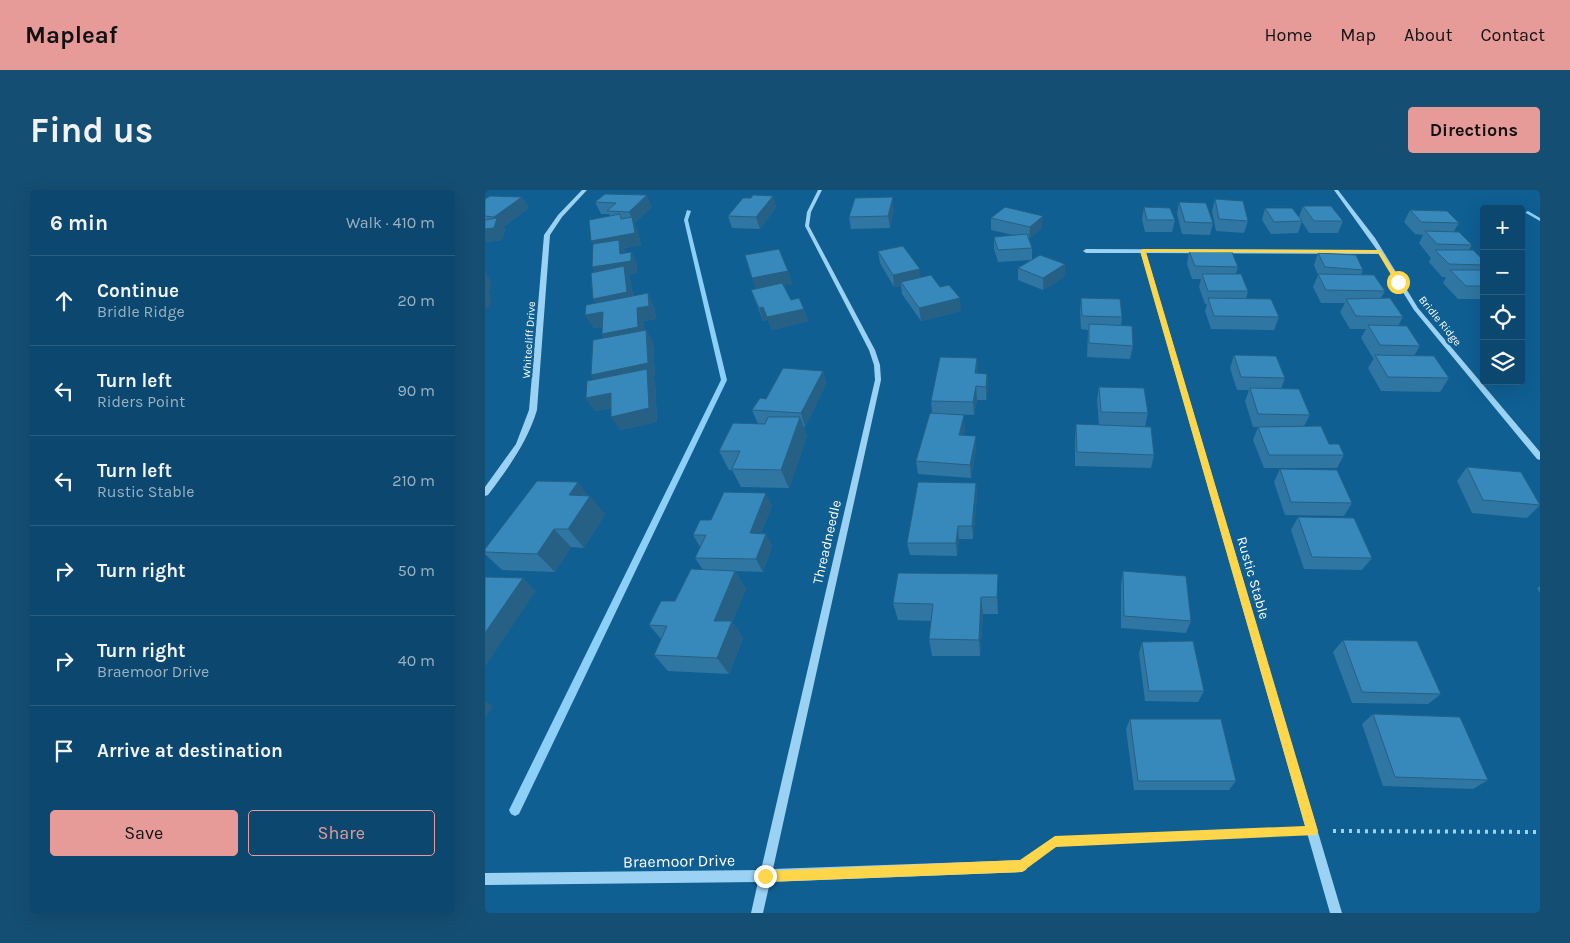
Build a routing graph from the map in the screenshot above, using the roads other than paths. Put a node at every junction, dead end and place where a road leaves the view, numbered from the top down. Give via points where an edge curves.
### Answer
1 (585, 190) edge
2 (820, 190) edge
3 (1336, 190) edge
4 (1086, 251) dead end
5 (1143, 251) junction
6 (1380, 252) junction
7 (1540, 457) edge
8 (485, 493) edge
9 (1022, 866) road end
10 (765, 876) junction
11 (485, 879) edge
12 (757, 913) edge
13 (1336, 913) edge

1 - 8 street, Whitecliff Drive via 547,235 533,410 521,443
2 - 10 street, Threadneedle via 809,212 807,226 872,350 878,380
3 - 6 street, Bridle Ridge
4 - 5 street
5 - 6 street
5 - 13 street, Rustic Stable
6 - 7 street, Bridle Ridge via 1416,308
9 - 10 street, Braemoor Drive
10 - 11 street, Braemoor Drive
10 - 12 street, Threadneedle

